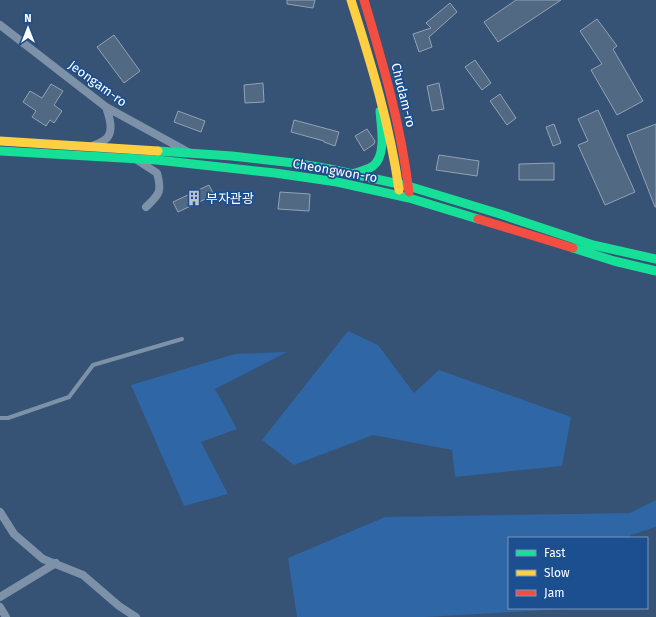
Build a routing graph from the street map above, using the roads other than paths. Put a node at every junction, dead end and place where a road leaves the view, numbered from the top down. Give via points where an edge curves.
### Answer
1 (351, 0) edge
2 (364, 0) edge
3 (0, 25) edge
4 (378, 87) junction
5 (106, 107) junction
6 (0, 141) edge
7 (402, 146) junction
8 (91, 147) junction
9 (0, 151) edge
10 (193, 154) junction
11 (136, 159) junction
12 (206, 166) junction
13 (352, 174) junction
14 (403, 185) junction
15 (440, 196) junction
16 (405, 197) junction
17 (146, 207) dead end
18 (656, 259) edge
19 (656, 270) edge
20 (182, 339) dead end
21 (0, 418) edge
22 (0, 512) edge
23 (56, 563) junction
24 (0, 597) edge
25 (0, 607) edge
26 (6, 617) edge
27 (136, 617) edge

1 - 4 main road, Chudam-ro
2 - 7 main road, Chudam-ro via 390,90
3 - 5 street, Jeongam-ro
4 - 13 main road via 382,152 376,164
4 - 14 main road, Chudam-ro
5 - 8 street via 110,132 106,139
5 - 10 street, Jeongam-ro
6 - 8 main road, Cheongwon-ro
7 - 14 main road, Chudam-ro
7 - 15 main road via 411,173 420,183
8 - 10 main road, Cheongwon-ro
9 - 11 main road, Cheongwon-ro
10 - 12 street, Jeongam-ro
10 - 13 main road, Cheongwon-ro via 294,163
11 - 12 main road, Cheongwon-ro
11 - 17 street via 157,173 160,186 157,197
12 - 16 main road, Cheongwon-ro via 337,182
13 - 14 main road, Cheongwon-ro
14 - 15 main road, Cheongwon-ro
14 - 16 main road, Chudam-ro
15 - 18 main road, Cheongwon-ro via 593,245
16 - 19 main road, Cheongwon-ro via 614,261
20 - 21 lane via 93,364 69,397 8,418
22 - 23 street via 14,534 43,558
23 - 24 street
23 - 27 street via 83,575
25 - 26 street

